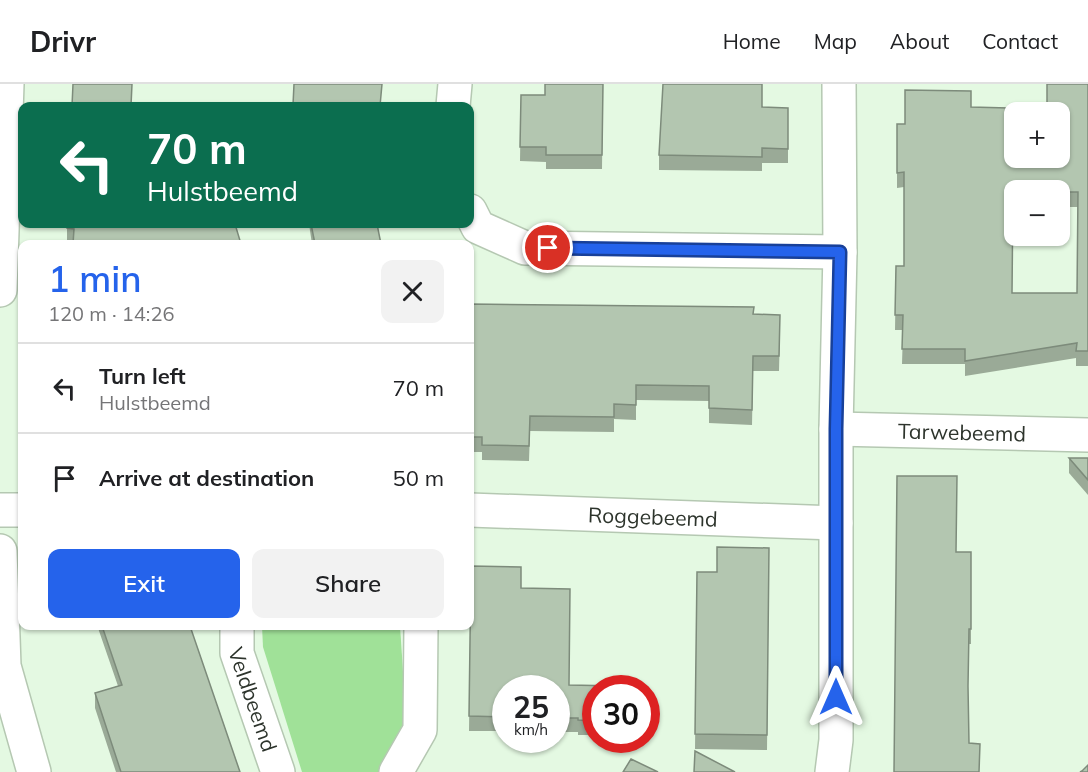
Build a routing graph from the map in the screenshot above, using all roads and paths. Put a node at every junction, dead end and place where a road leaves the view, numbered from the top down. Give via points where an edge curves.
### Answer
1 (7, 84) edge
2 (455, 84) edge
3 (839, 84) edge
4 (453, 102) edge
5 (474, 219) edge
6 (840, 252) junction
7 (0, 290) edge
8 (836, 429) junction
9 (1088, 435) edge
10 (0, 510) edge
11 (18, 510) edge
12 (474, 510) edge
13 (836, 523) junction
14 (0, 551) edge
15 (237, 630) edge
16 (421, 630) edge
17 (34, 772) edge
18 (278, 772) edge
19 (396, 772) edge
20 (832, 772) edge

1 - 7 street
2 - 4 street
3 - 6 street
5 - 6 street via 478,227 525,248
6 - 8 street
8 - 9 street, Tarwebeemd
8 - 13 street
10 - 11 street
12 - 13 street, Roggebeemd
13 - 20 street via 836,740
14 - 17 street via 4,666
15 - 18 street, Veldbeemd via 237,653
16 - 19 street via 420,730

